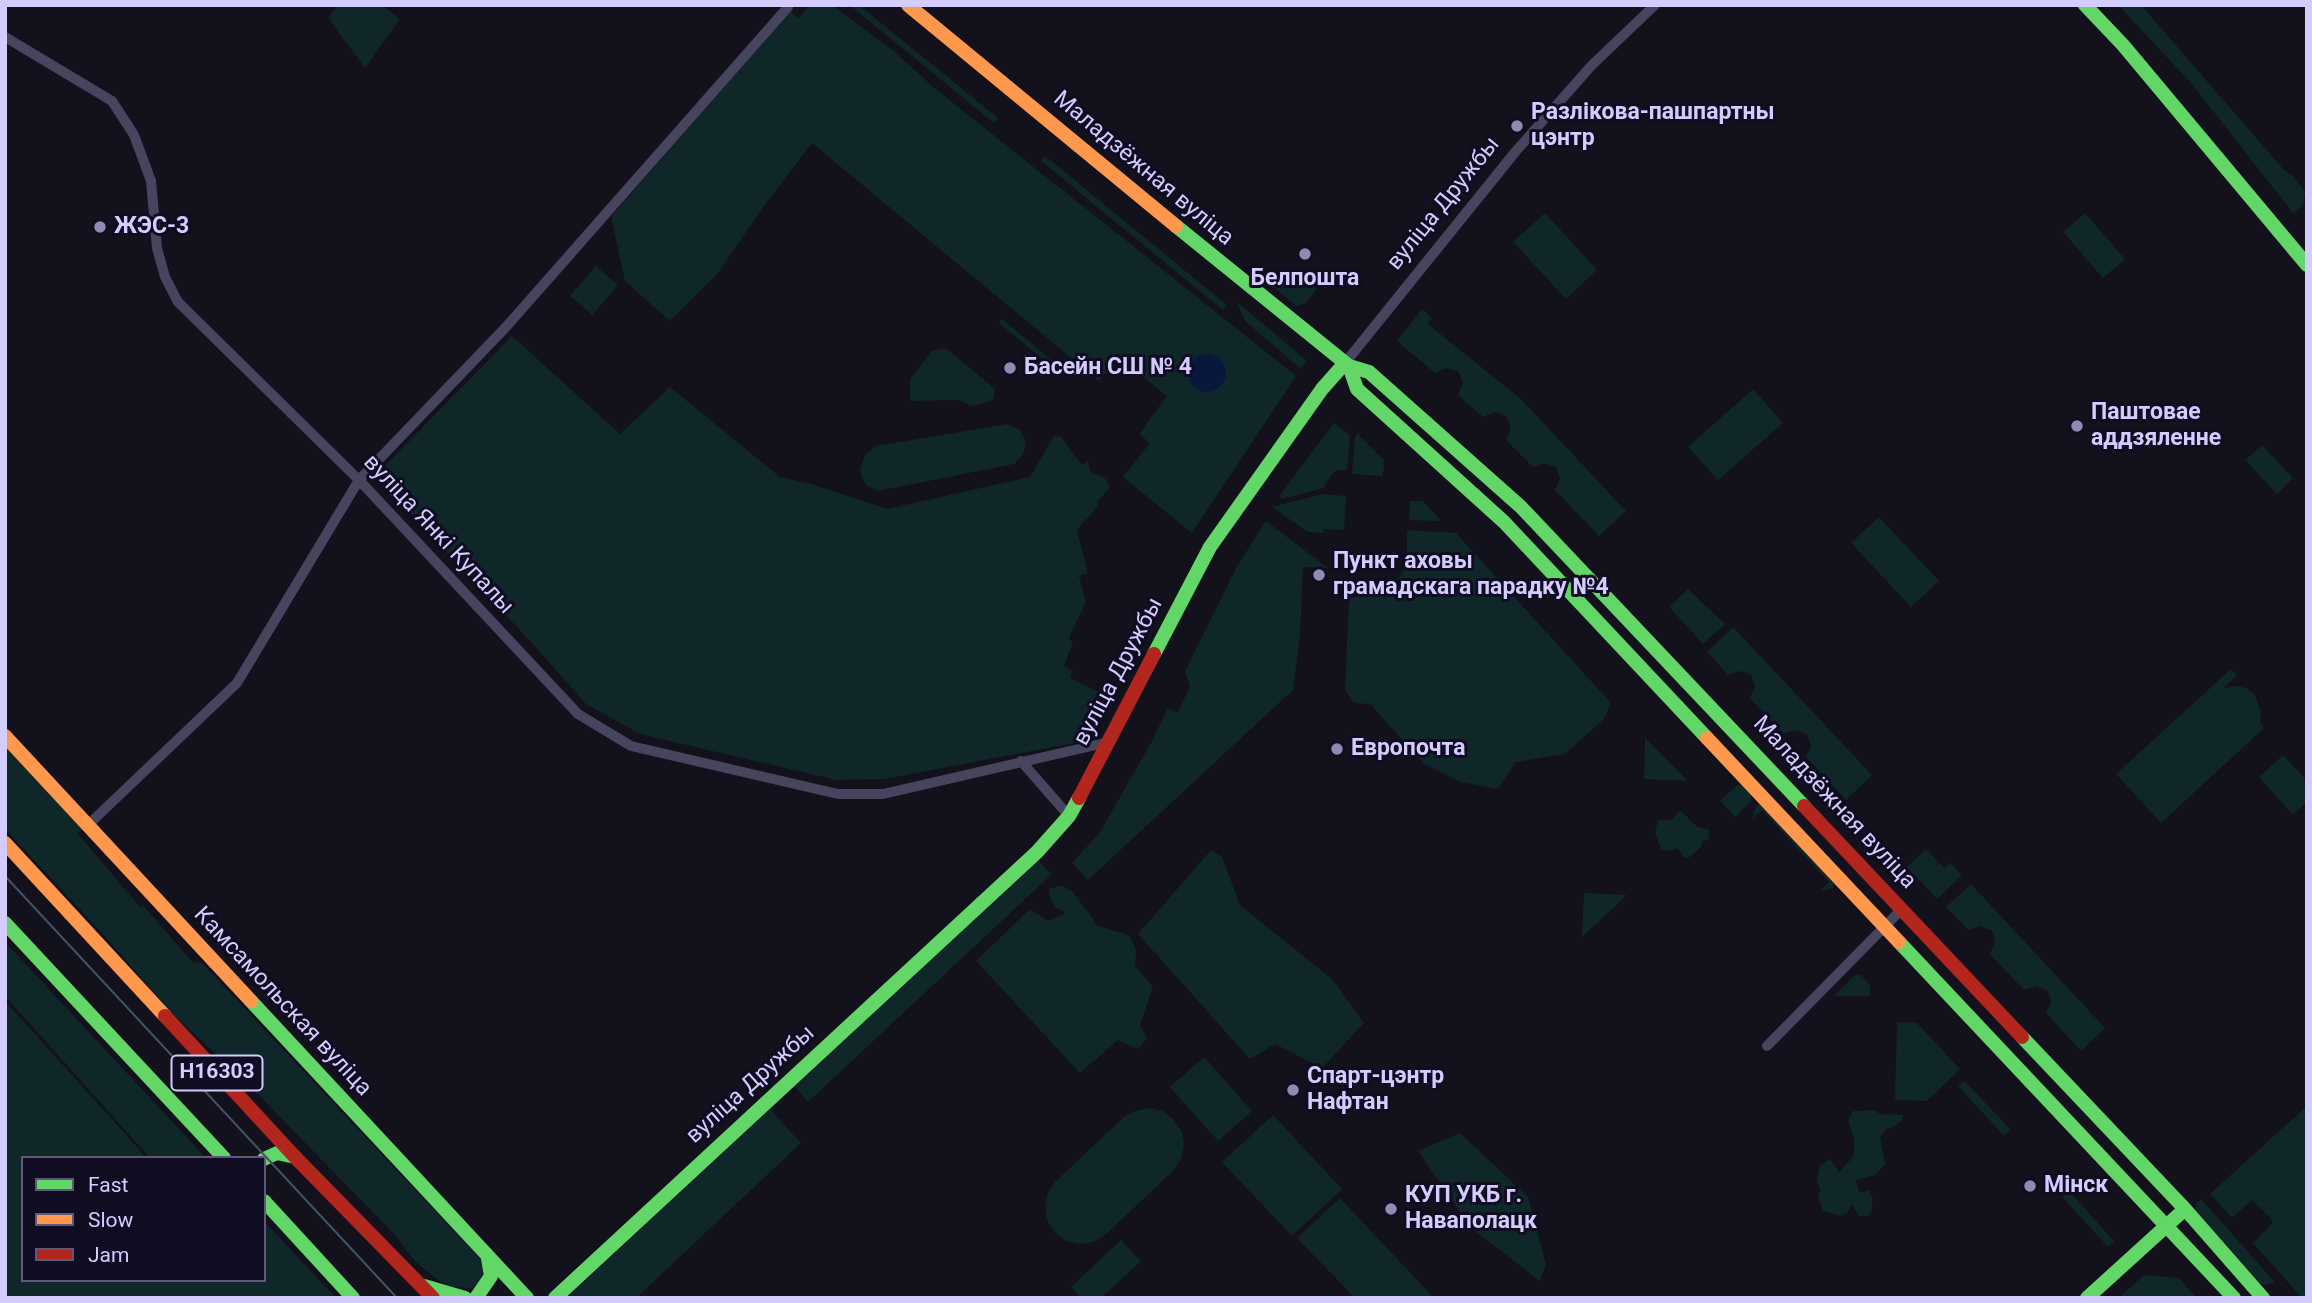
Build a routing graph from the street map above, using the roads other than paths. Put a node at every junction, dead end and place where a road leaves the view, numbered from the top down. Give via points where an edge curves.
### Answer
1 (908, 5) edge
2 (1656, 5) edge
3 (2085, 5) edge
4 (788, 7) edge
5 (5, 37) edge
6 (2307, 265) edge
7 (1347, 365) junction
8 (359, 480) junction
9 (5, 736) edge
10 (1109, 742) junction
11 (1021, 761) junction
12 (1069, 816) junction
13 (88, 825) junction
14 (5, 844) edge
15 (1902, 909) junction
16 (5, 923) edge
17 (1884, 928) junction
18 (1767, 1046) dead end
19 (222, 1156) edge
20 (295, 1157) junction
21 (266, 1158) edge
22 (266, 1203) edge
23 (2185, 1209) junction
24 (2167, 1225) junction
25 (488, 1258) junction
26 (420, 1284) junction
27 (353, 1298) edge
28 (433, 1298) edge
29 (466, 1298) edge
30 (476, 1298) edge
31 (527, 1298) edge
32 (555, 1298) edge
33 (2087, 1298) edge
34 (2234, 1298) edge
35 (2263, 1298) edge

1 - 7 main road, Маладзёжная вуліца
2 - 7 street, вуліца Дружбы via 1592,65 1516,151
3 - 6 main road
4 - 8 street via 506,327
5 - 8 street, вуліца Янкі Купалы via 113,101 134,135 151,181 157,248 178,302
7 - 10 main road, вуліца Дружбы via 1322,388 1210,547
7 - 15 main road, Маладзёжная вуліца via 1369,372 1521,507
7 - 17 main road, Маладзёжная вуліца via 1357,389 1504,522
8 - 11 street, вуліца Янкі Купалы via 578,714 631,746 838,794 883,794
8 - 13 street via 237,683
9 - 13 main road, Камсамольская вуліца
10 - 11 street, вуліца Янкі Купалы
10 - 12 main road, вуліца Дружбы
11 - 12 street
12 - 32 main road, вуліца Дружбы via 1037,852
13 - 25 main road, Камсамольская вуліца
14 - 20 main road, Н16303
15 - 17 street
15 - 23 main road, Маладзёжная вуліца
16 - 19 main road, Н16303
17 - 18 street
17 - 24 main road, Маладзёжная вуліца
20 - 21 main road via 277,1153
20 - 26 main road, Н16303
22 - 27 main road
23 - 24 main road
23 - 35 main road, Маладзёжная вуліца
24 - 33 main road
24 - 34 main road, Маладзёжная вуліца
25 - 30 main road via 491,1276
25 - 31 main road, Камсамольская вуліца
26 - 28 main road, Н16303
26 - 29 main road

